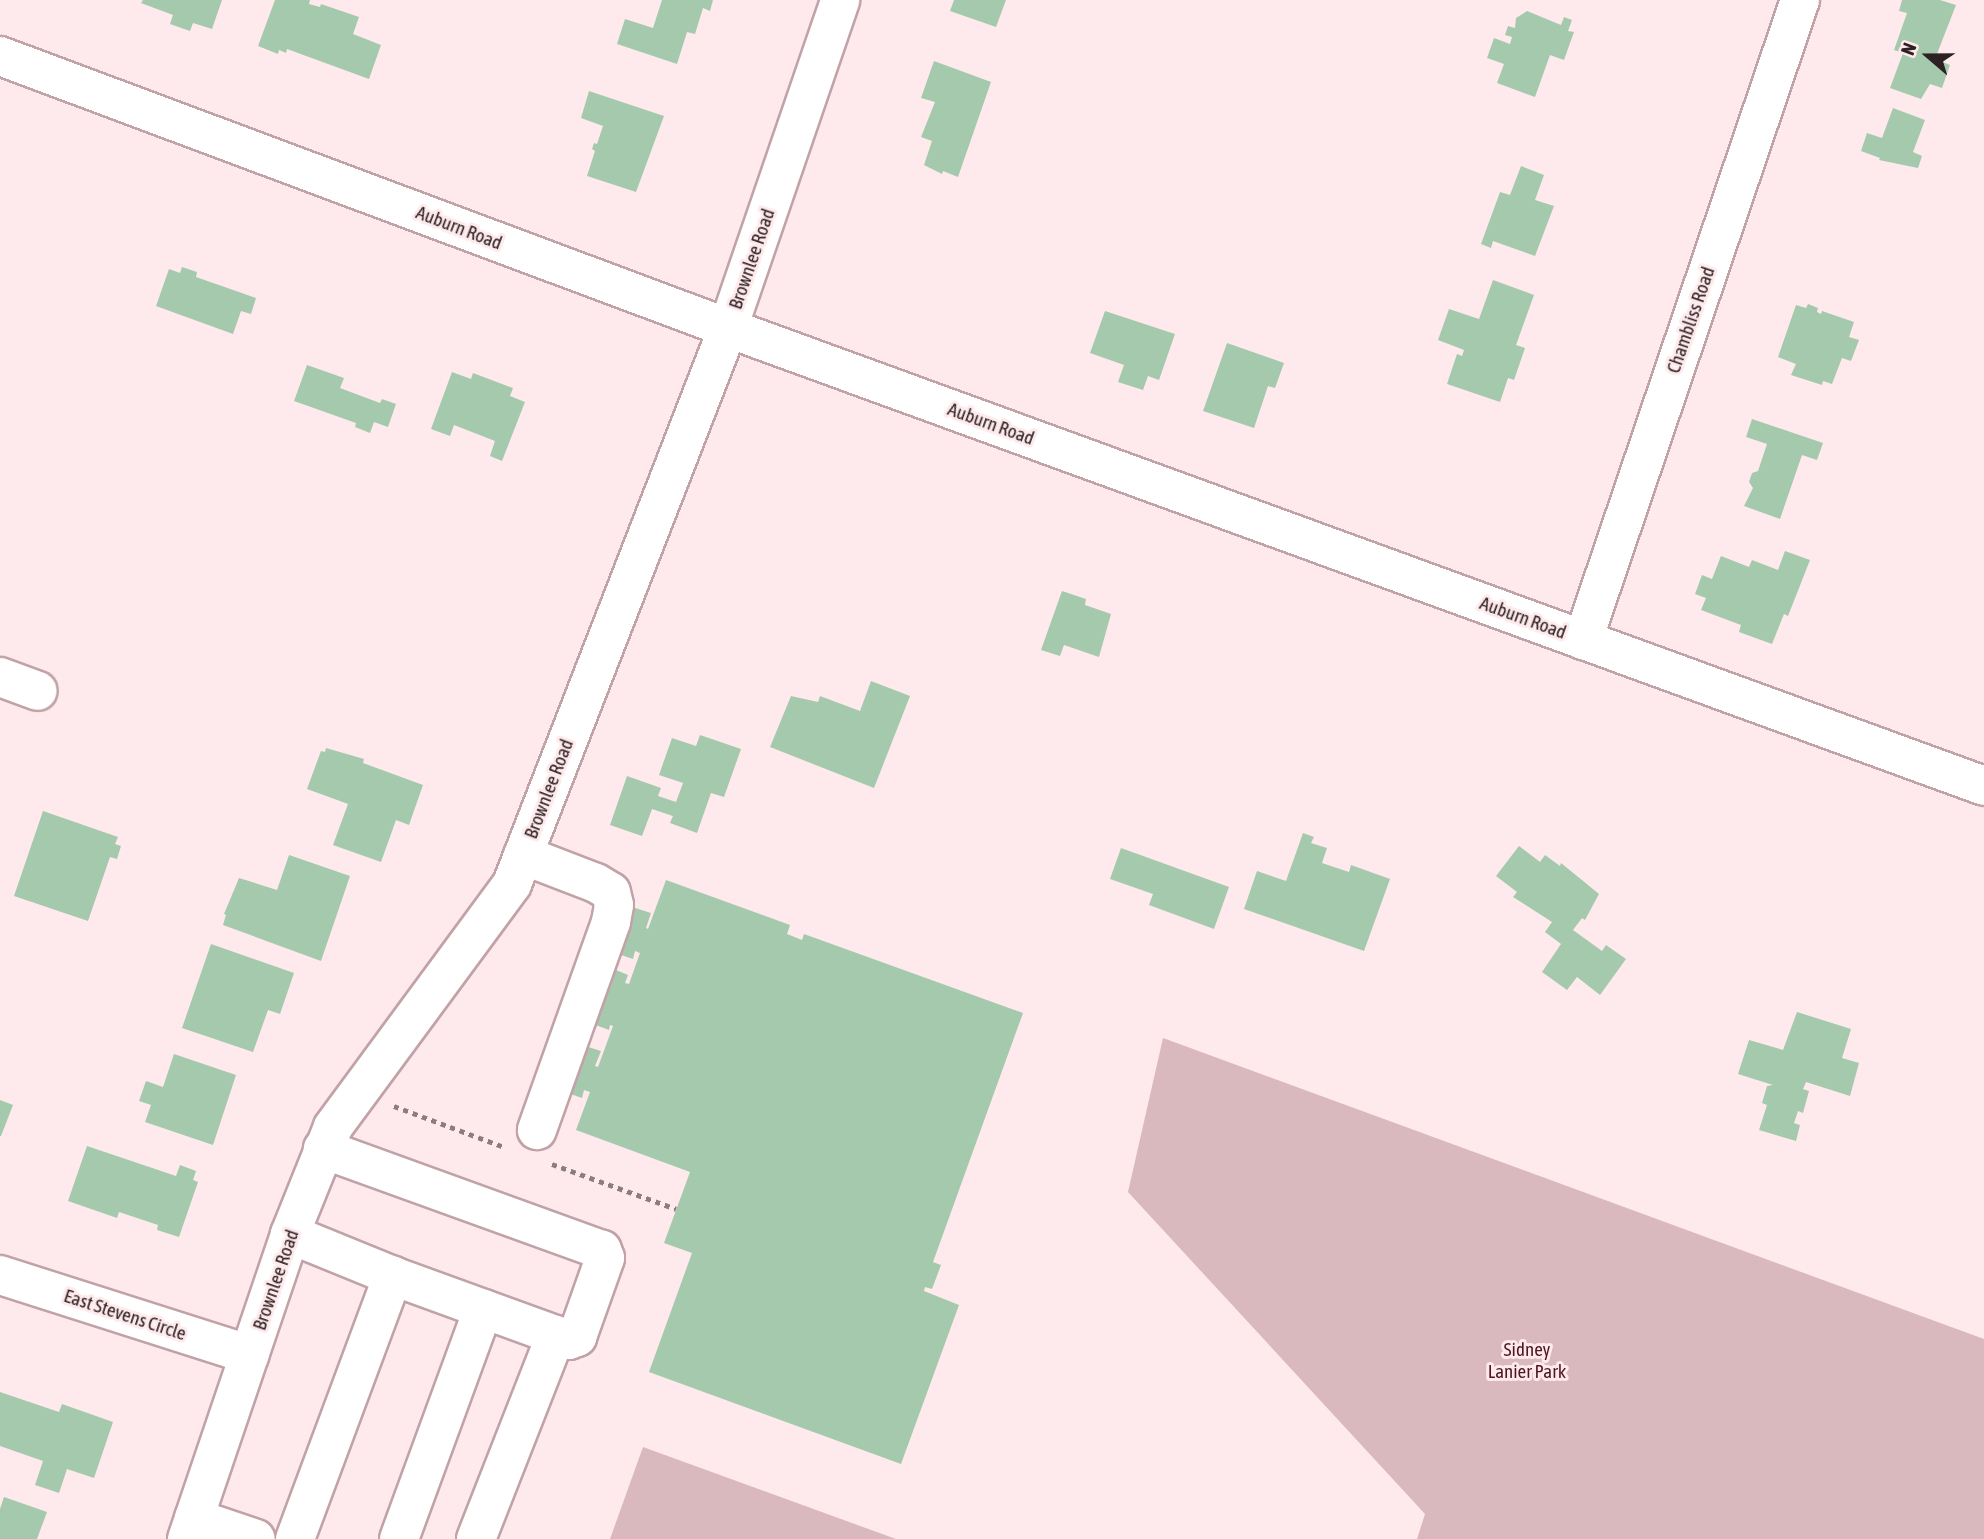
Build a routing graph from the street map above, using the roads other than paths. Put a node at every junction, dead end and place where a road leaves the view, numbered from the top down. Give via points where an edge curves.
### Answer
1 (841, 0) edge
2 (1800, 0) edge
3 (0, 56) edge
4 (728, 328) junction
5 (1583, 640) junction
6 (0, 677) edge
7 (38, 691) dead end
8 (1984, 786) edge
9 (523, 855) junction
10 (537, 1129) dead end
11 (323, 1149) junction
12 (290, 1234) junction
13 (0, 1275) edge
14 (393, 1276) junction
15 (483, 1309) junction
16 (563, 1338) junction
17 (250, 1355) junction
18 (190, 1528) edge
19 (256, 1539) edge
20 (295, 1539) edge
21 (399, 1539) edge
22 (476, 1539) edge

1 - 4 street, Brownlee Road
2 - 5 street, Chambliss Road
3 - 4 street, Auburn Road
4 - 5 street, Auburn Road
4 - 9 street, Brownlee Road
5 - 8 street, Auburn Road
6 - 7 street
9 - 10 street via 596,883 611,892 614,905
9 - 11 street, Brownlee Road via 512,884 333,1127
11 - 12 street, Brownlee Road
11 - 16 street via 602,1250 605,1258 577,1337
12 - 14 street
12 - 17 street, Brownlee Road
13 - 17 street, East Stevens Circle
14 - 15 street
14 - 20 street
15 - 16 street
15 - 21 street
16 - 22 street
17 - 18 street, Brownlee Road
18 - 19 street

